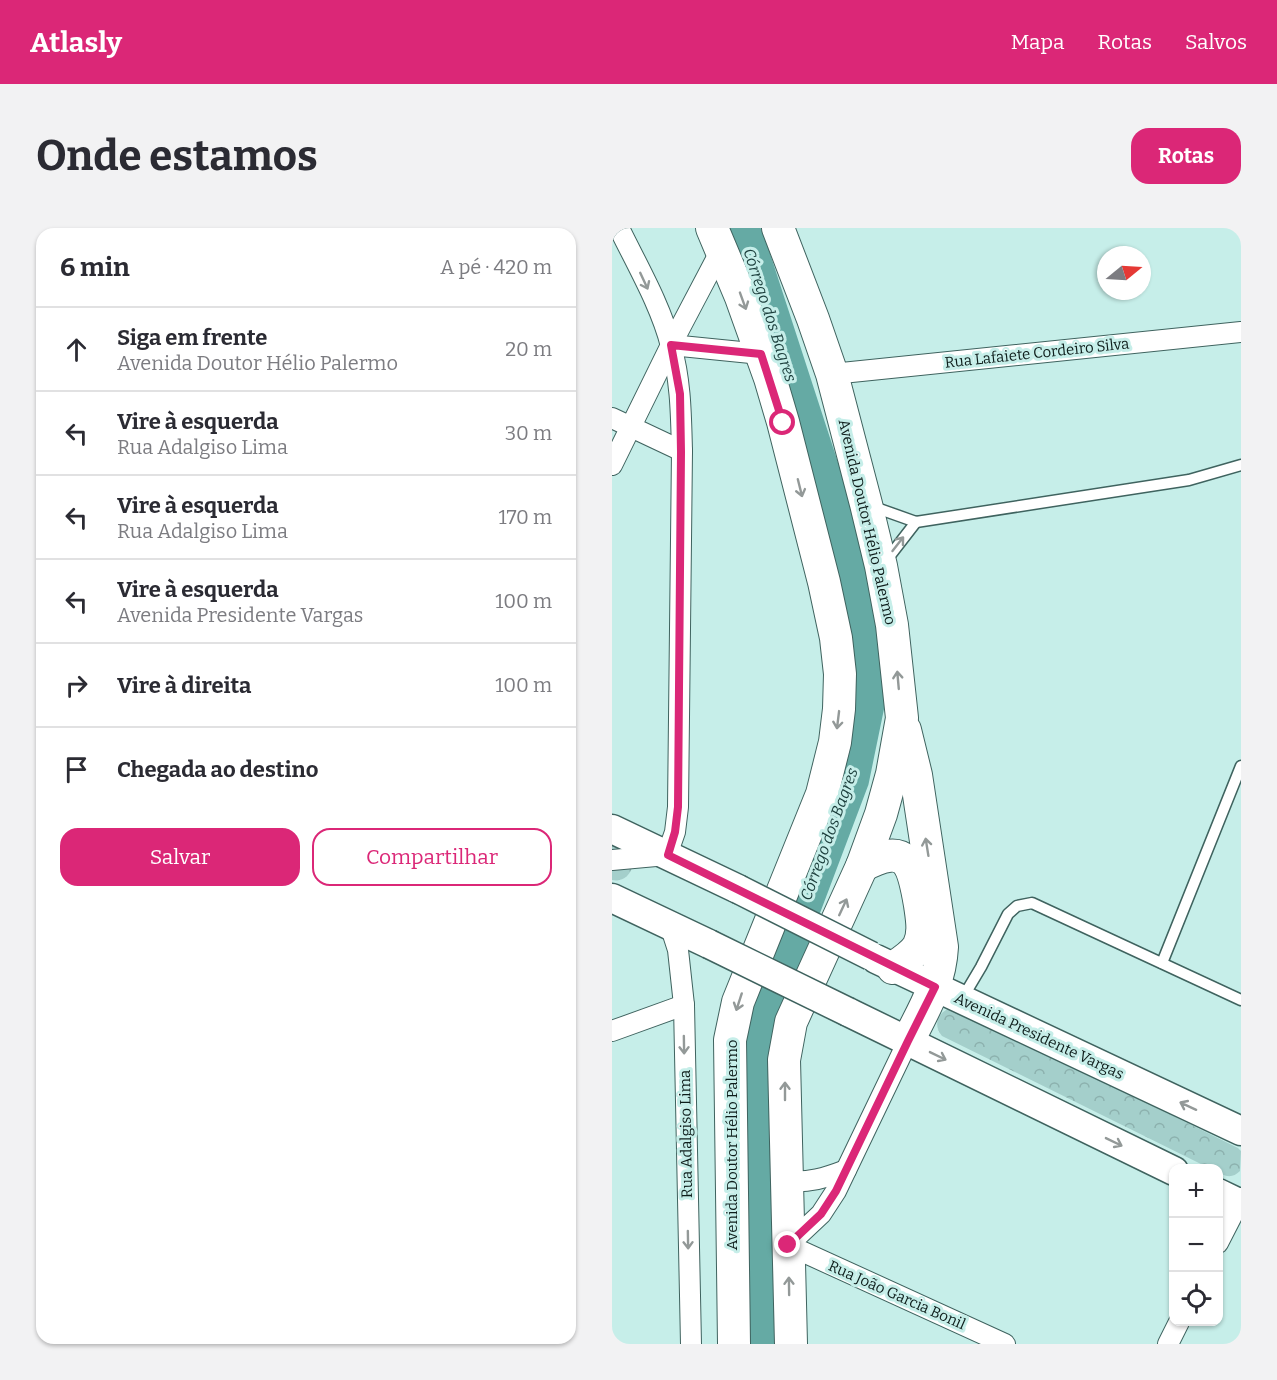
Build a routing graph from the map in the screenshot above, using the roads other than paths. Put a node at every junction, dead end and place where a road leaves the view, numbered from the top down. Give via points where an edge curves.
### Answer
1 (619, 228) edge
2 (778, 228) edge
3 (717, 239) edge
4 (1241, 332) edge
5 (671, 345) junction
6 (761, 354) junction
7 (832, 374) junction
8 (612, 418) edge
9 (630, 427) junction
10 (681, 452) junction
11 (612, 465) edge
12 (1241, 465) edge
13 (866, 504) junction
14 (916, 522) junction
15 (881, 566) junction
16 (902, 718) junction
17 (1241, 766) edge
18 (612, 829) edge
19 (668, 855) junction
20 (612, 860) edge
21 (862, 866) junction
22 (612, 898) edge
23 (670, 925) junction
24 (882, 962) junction
25 (1162, 963) junction
26 (948, 993) junction
27 (1241, 1000) edge
28 (684, 1005) junction
29 (612, 1031) edge
30 (908, 1041) junction
31 (1241, 1131) edge
32 (1169, 1169) edge
33 (846, 1170) junction
34 (787, 1182) junction
35 (1235, 1200) edge
36 (1223, 1230) edge
37 (788, 1245) junction
38 (1177, 1326) edge
39 (691, 1344) edge
40 (734, 1344) edge
41 (791, 1344) edge
42 (1005, 1344) edge
43 (1168, 1344) edge

1 -> 5 street
2 - 7 main road, Avenida Doutor Hélio Palermo
3 - 5 street
3 -> 6 main road, Avenida Doutor Hélio Palermo
4 - 7 street, Rua Lafaiete Cordeiro Silva
5 - 6 street
5 - 9 street
5 - 10 street via 680,394
6 -> 40 main road, Avenida Doutor Hélio Palermo via 824,582 840,674 836,742 822,794 738,1002 730,1040
7 - 13 main road, Avenida Doutor Hélio Palermo
8 - 9 street
9 - 10 street
9 - 11 street
10 - 19 street via 678,807
12 - 14 lane via 1189,480
13 - 14 lane
13 - 15 main road, Avenida Doutor Hélio Palermo
15 -> 14 lane
16 -> 15 main road, Avenida Doutor Hélio Palermo
16 - 21 main road, Avenida Doutor Hélio Palermo via 892,774
26 -> 16 main road via 941,968 942,947 916,776
17 - 25 lane
18 - 19 main road, Avenida Presidente Vargas
19 - 20 street
19 - 24 main road, Avenida Presidente Vargas, bridge
21 - 24 main road via 881,855 896,856 907,862 915,875 923,927 920,944 912,955
34 -> 21 main road, Avenida Doutor Hélio Palermo via 784,1060 791,1022
22 - 23 main road
23 - 28 street, Rua Adalgiso Lima via 678,950
23 - 30 main road, bridge
24 - 26 main road, Avenida Presidente Vargas
25 - 26 lane via 1032,903 1017,906 1008,914 981,967
25 - 27 lane
26 - 30 main road
31 -> 26 main road, Avenida Presidente Vargas
28 - 29 street
28 -> 39 street, Rua Adalgiso Lima
30 -> 32 main road
30 - 33 street
33 - 34 street via 823,1179
33 - 37 street via 821,1214
34 - 37 main road, Avenida Doutor Hélio Palermo
35 - 36 street
41 -> 37 main road, Avenida Doutor Hélio Palermo
37 - 42 street, Rua João Garcia Bonil
38 - 43 street

